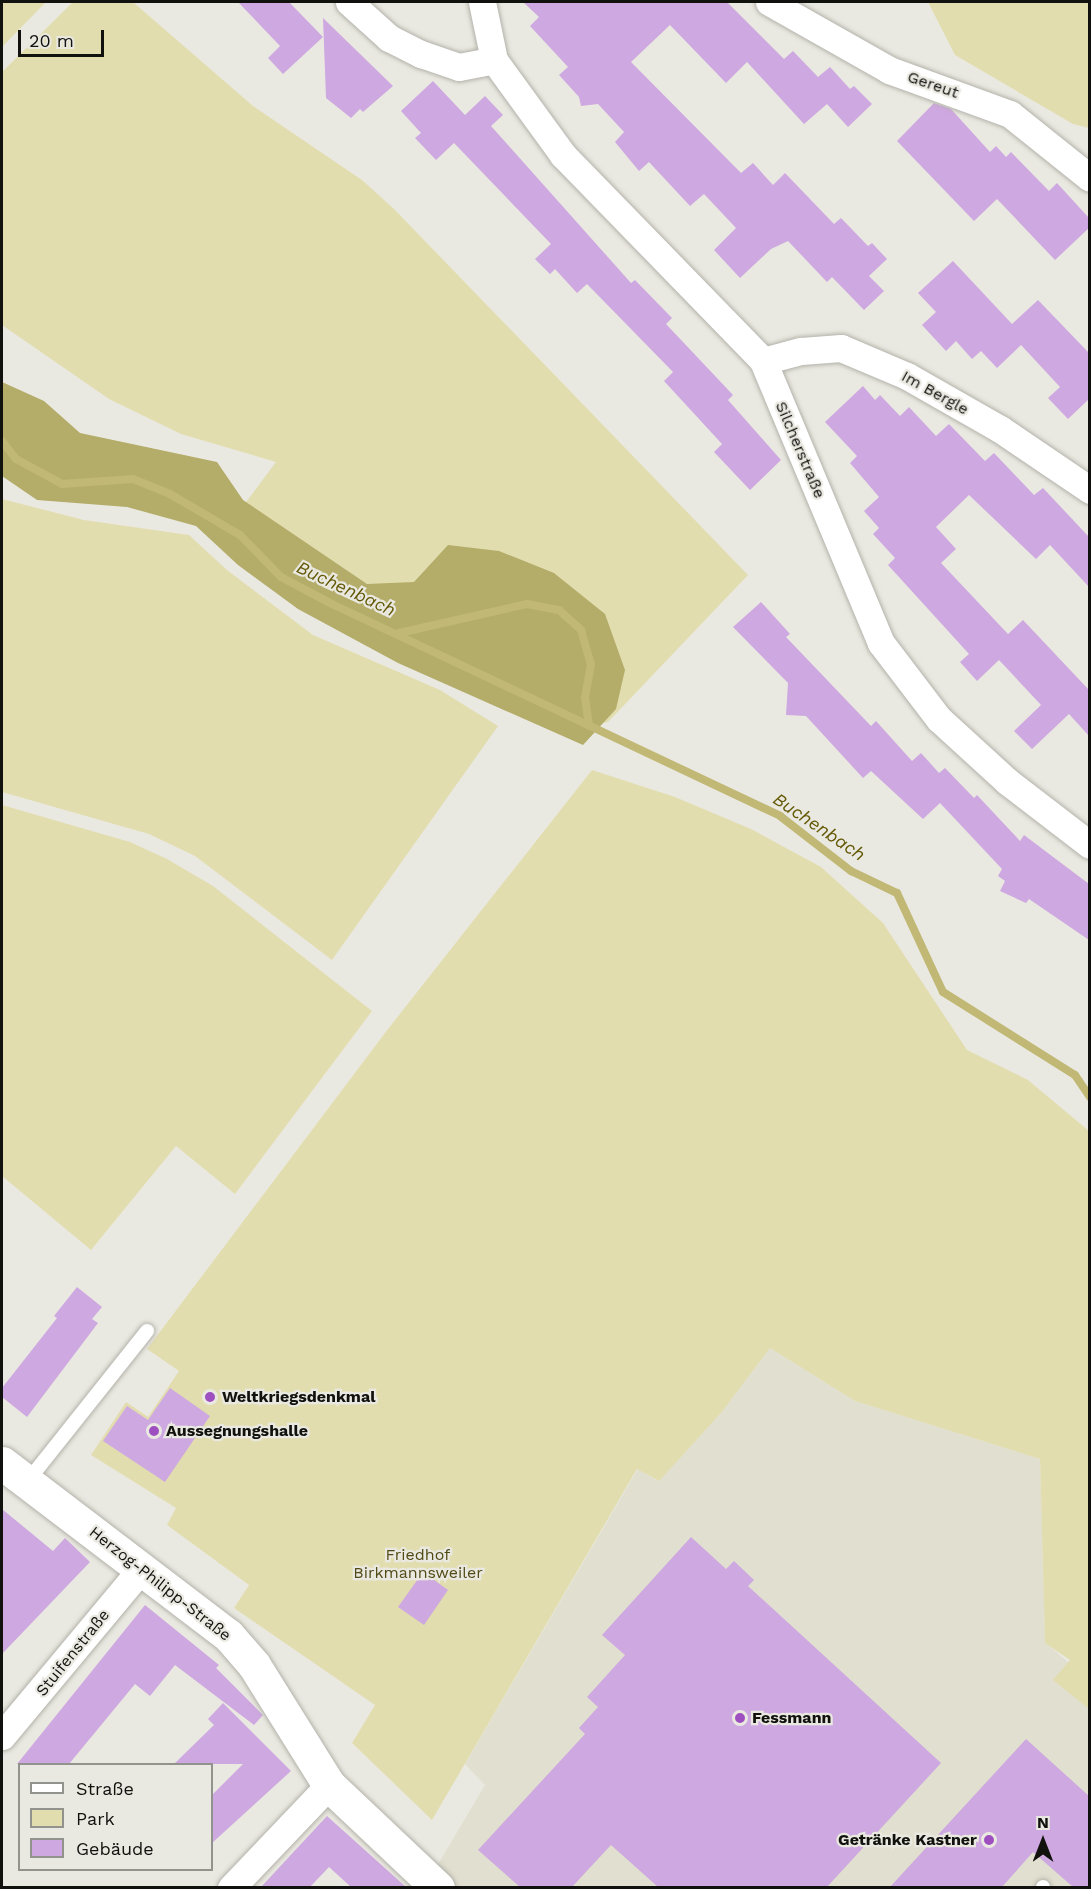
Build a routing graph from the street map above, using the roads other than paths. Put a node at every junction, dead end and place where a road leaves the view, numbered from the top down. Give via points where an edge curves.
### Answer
1 (349, 2) edge
2 (482, 2) edge
3 (770, 2) edge
4 (494, 60) junction
5 (1089, 178) edge
6 (763, 362) junction
7 (1089, 490) edge
8 (1089, 845) edge
9 (147, 1331) dead end
10 (2, 1463) edge
11 (27, 1482) junction
12 (142, 1568) junction
13 (2, 1736) edge
14 (329, 1785) junction
15 (231, 1887) edge
16 (438, 1887) edge

1 - 4 street via 389,38 421,54 459,67
2 - 4 street, Silcherstraße
3 - 5 street, Gereut via 889,70 1010,114
4 - 6 street, Silcherstraße via 563,155
6 - 7 street, Im Bergle via 801,351 841,348 938,394 1000,429
6 - 8 street, Silcherstraße via 881,643 939,719 1008,782
9 - 11 lane
10 - 11 street, Herzog-Philipp-Straße
11 - 12 street, Herzog-Philipp-Straße
12 - 13 street, Stuifenstraße
12 - 14 street, Herzog-Philipp-Straße via 228,1635 254,1665
14 - 15 street
14 - 16 street, Herzog-Philipp-Straße

